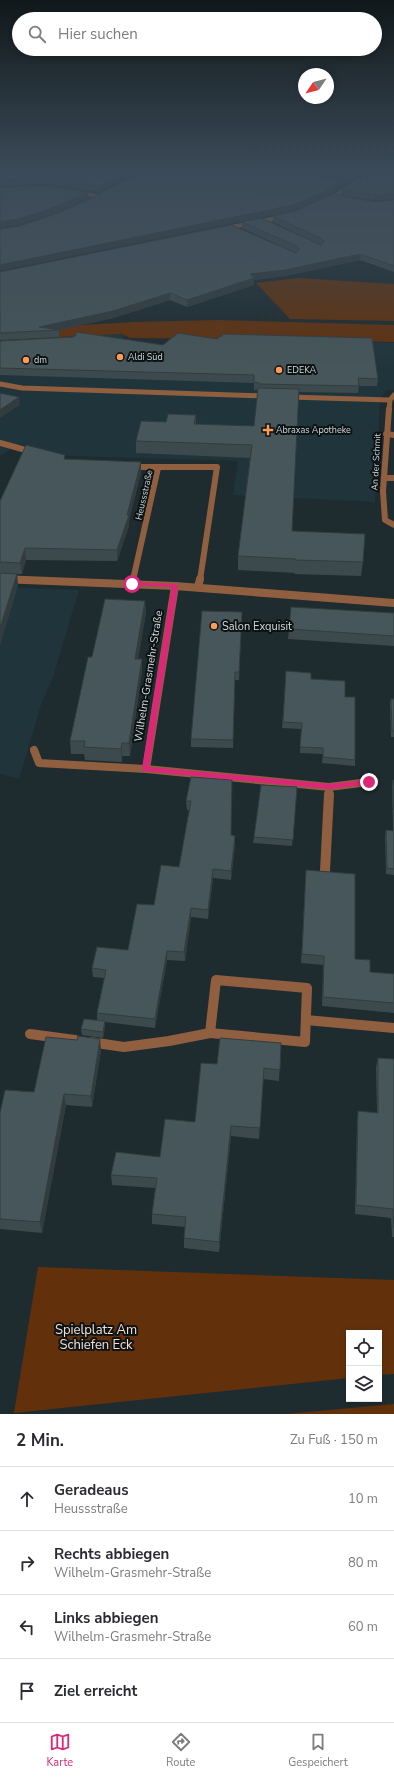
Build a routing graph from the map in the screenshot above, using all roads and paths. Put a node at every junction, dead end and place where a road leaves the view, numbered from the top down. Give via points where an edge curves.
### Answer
1 (0, 384) edge
2 (274, 396) edge
3 (282, 396) edge
4 (392, 398) edge
5 (386, 434) junction
6 (394, 434) edge
7 (0, 443) edge
8 (41, 454) edge
9 (122, 466) edge
10 (158, 468) junction
11 (384, 478) junction
12 (394, 478) edge
13 (394, 525) edge
14 (0, 580) edge
15 (132, 584) junction
16 (175, 586) junction
17 (198, 587) junction
18 (394, 603) edge
19 (34, 750) dead end
20 (146, 769) junction
21 (369, 782) dead end
22 (329, 787) junction
23 (325, 871) edge
24 (306, 1020) junction
25 (394, 1028) edge
26 (210, 1033) junction
27 (30, 1034) dead end

1 - 2 street via 22,388
3 - 4 street
4 - 5 street, An der Schmit
5 - 6 street
5 - 11 street, An der Schmit
7 - 8 street
9 - 10 street
10 - 15 street, Heussstraße
10 - 17 street, Heussstraße via 217,467
11 - 12 street
11 - 13 street, An der Schmit via 385,520
14 - 15 street
15 - 16 street
16 - 17 street
16 - 20 street, Wilhelm-Grasmehr-Straße
17 - 18 street
19 - 20 street via 39,763
20 - 22 street
21 - 22 street
22 - 23 street
24 - 25 street
24 - 26 street via 305,1042
24 - 26 street via 307,988 216,980
26 - 27 street via 169,1042 124,1047

